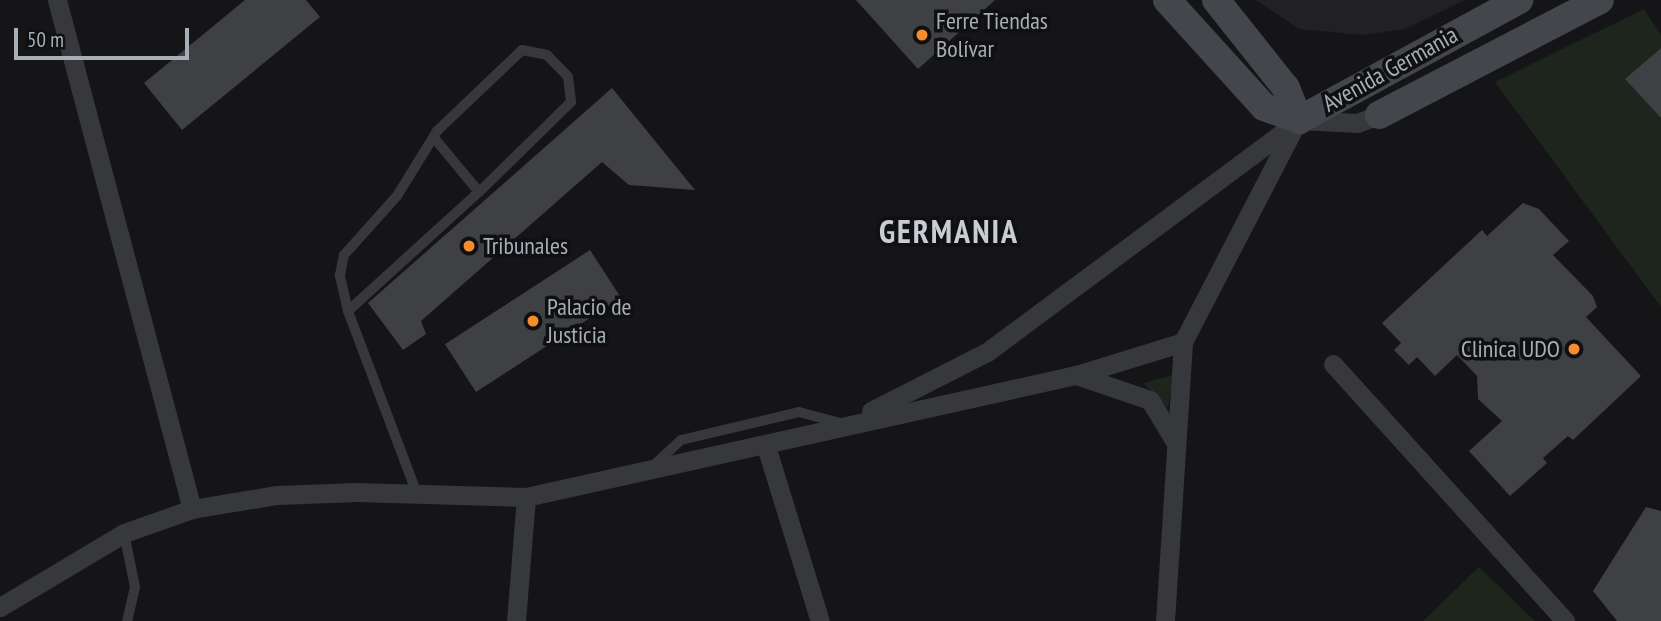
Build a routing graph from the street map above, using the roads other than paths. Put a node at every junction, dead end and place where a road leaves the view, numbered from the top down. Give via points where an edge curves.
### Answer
1 (57, 0) edge
2 (1167, 0) edge
3 (1216, 0) edge
4 (1519, 0) edge
5 (1600, 0) edge
6 (1379, 115) joint
7 (1298, 120) junction
8 (435, 139) junction
9 (479, 192) junction
10 (348, 310) junction
11 (1183, 342) junction
12 (1333, 364) dead end
13 (1076, 375) junction
14 (845, 424) junction
15 (1174, 440) junction
16 (766, 446) junction
17 (648, 471) junction
18 (416, 491) junction
19 (526, 497) junction
20 (192, 509) junction
21 (124, 533) junction
22 (0, 607) edge
23 (127, 621) edge
24 (516, 621) edge
25 (820, 621) edge
26 (1165, 621) edge
27 (1565, 621) edge

1 - 20 street
2 - 7 street via 1253,96 1272,112
3 - 7 street via 1286,88
4 - 7 street, Avenida Germania
5 - 6 street, Avenida Germania
6 - 7 street via 1357,123
7 - 11 street
7 - 14 street via 987,352
8 - 9 lane
8 - 9 lane via 477,88 522,50 558,64 573,91 566,110
8 - 10 lane via 397,196 344,255 340,275
9 - 10 lane
10 - 18 lane
11 - 13 street
11 - 15 street
12 - 27 street
13 - 14 street
13 - 15 street via 1150,400
14 - 16 street
14 - 17 lane via 799,412 681,440
15 - 26 street
16 - 17 street
16 - 25 street
17 - 19 street
18 - 19 street
18 - 20 street via 277,495
19 - 24 street
20 - 21 street
21 - 22 street
21 - 23 lane via 135,587

